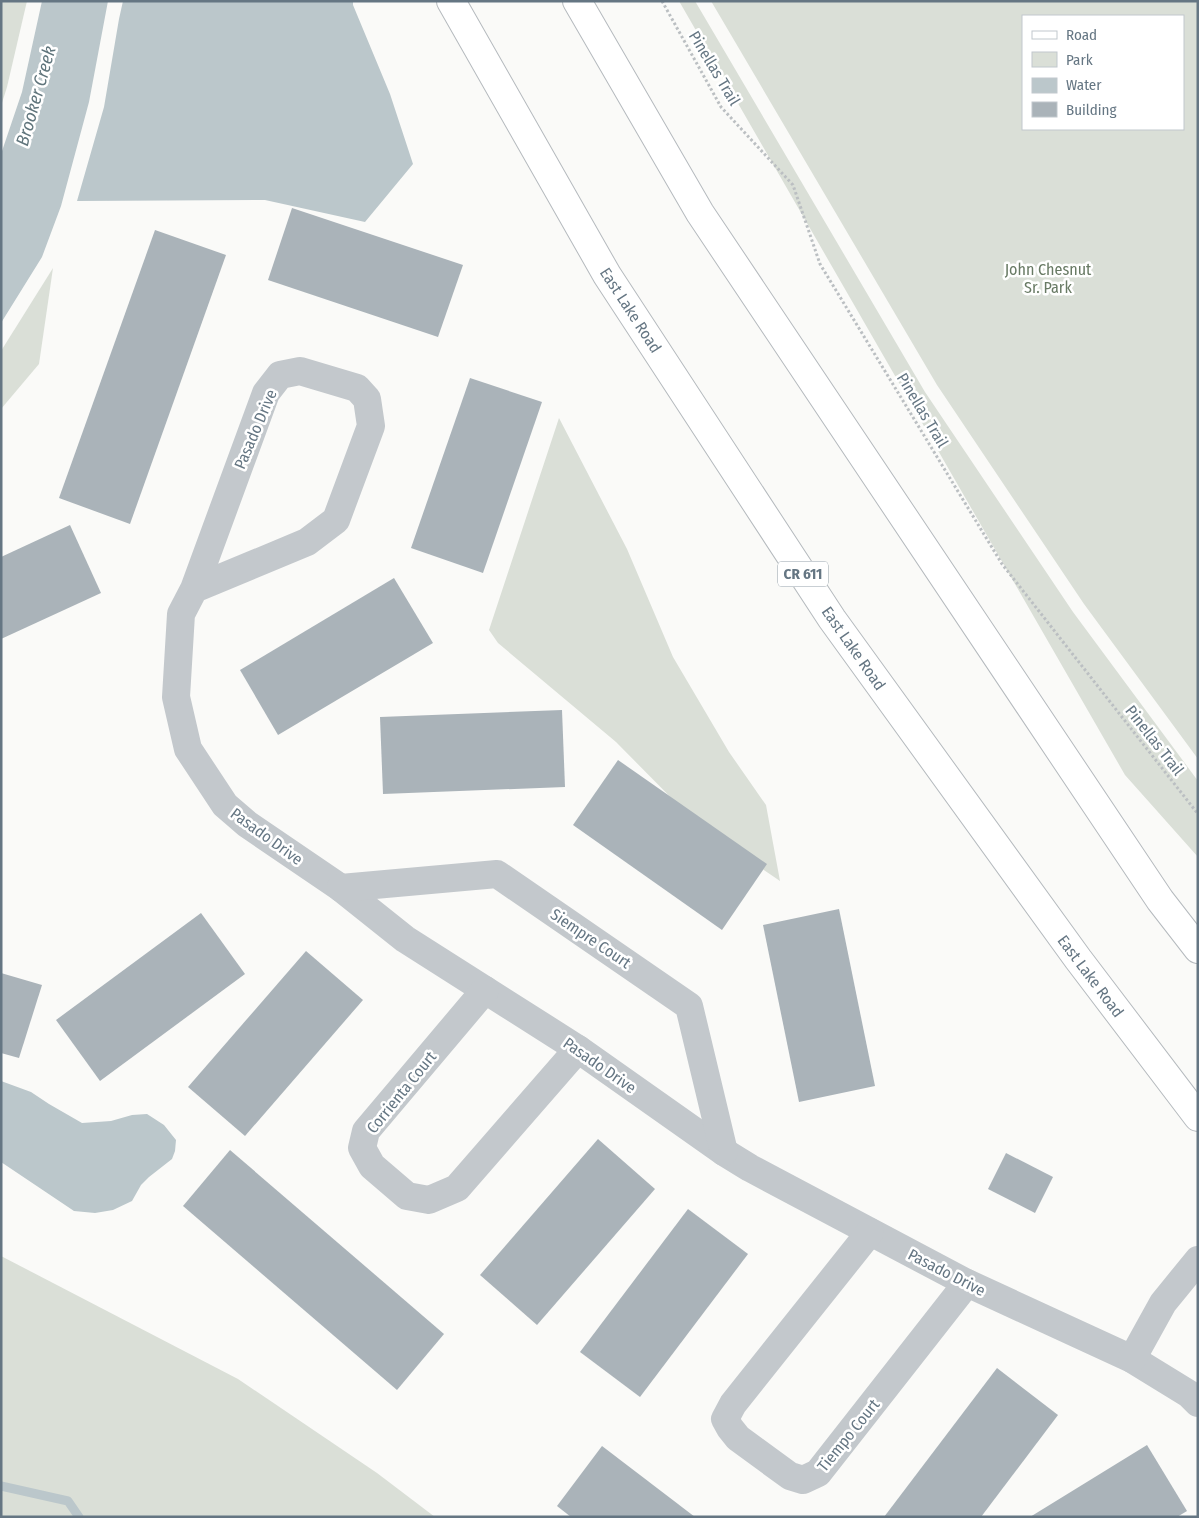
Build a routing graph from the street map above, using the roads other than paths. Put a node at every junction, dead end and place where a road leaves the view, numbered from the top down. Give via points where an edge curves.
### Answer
1 (451, 1) edge
2 (577, 1) edge
3 (194, 589) junction
4 (341, 888) junction
5 (1198, 949) edge
6 (485, 990) junction
7 (578, 1049) junction
8 (1198, 1117) edge
9 (724, 1152) junction
10 (870, 1232) junction
11 (1198, 1260) edge
12 (968, 1283) junction
13 (1132, 1358) junction
14 (1198, 1403) edge

1 - 8 main road, East Lake Road / CR 611 via 607,275 832,619 1078,959
2 - 5 main road via 700,213 1160,900
3 - 3 street, Pasado Drive via 266,393 280,375 300,371 357,388 367,399 372,426 336,520 307,542
3 - 4 street, Pasado Drive via 180,614 176,698 188,750 225,805 247,824
4 - 6 street, Pasado Drive via 405,939
4 - 9 street, Siempre Court via 497,874 689,1006
6 - 7 street, Pasado Drive
6 - 7 street, Corrienta Court via 366,1132 362,1148 372,1166 407,1196 429,1200 457,1188
7 - 9 street, Pasado Drive
9 - 10 street, Pasado Drive
10 - 12 street, Pasado Drive
10 - 12 street, Tiempo Court via 725,1418 738,1438 790,1476 803,1480 818,1473
11 - 13 street via 1163,1303
12 - 13 street, Pasado Drive
13 - 14 street, Pasado Drive

